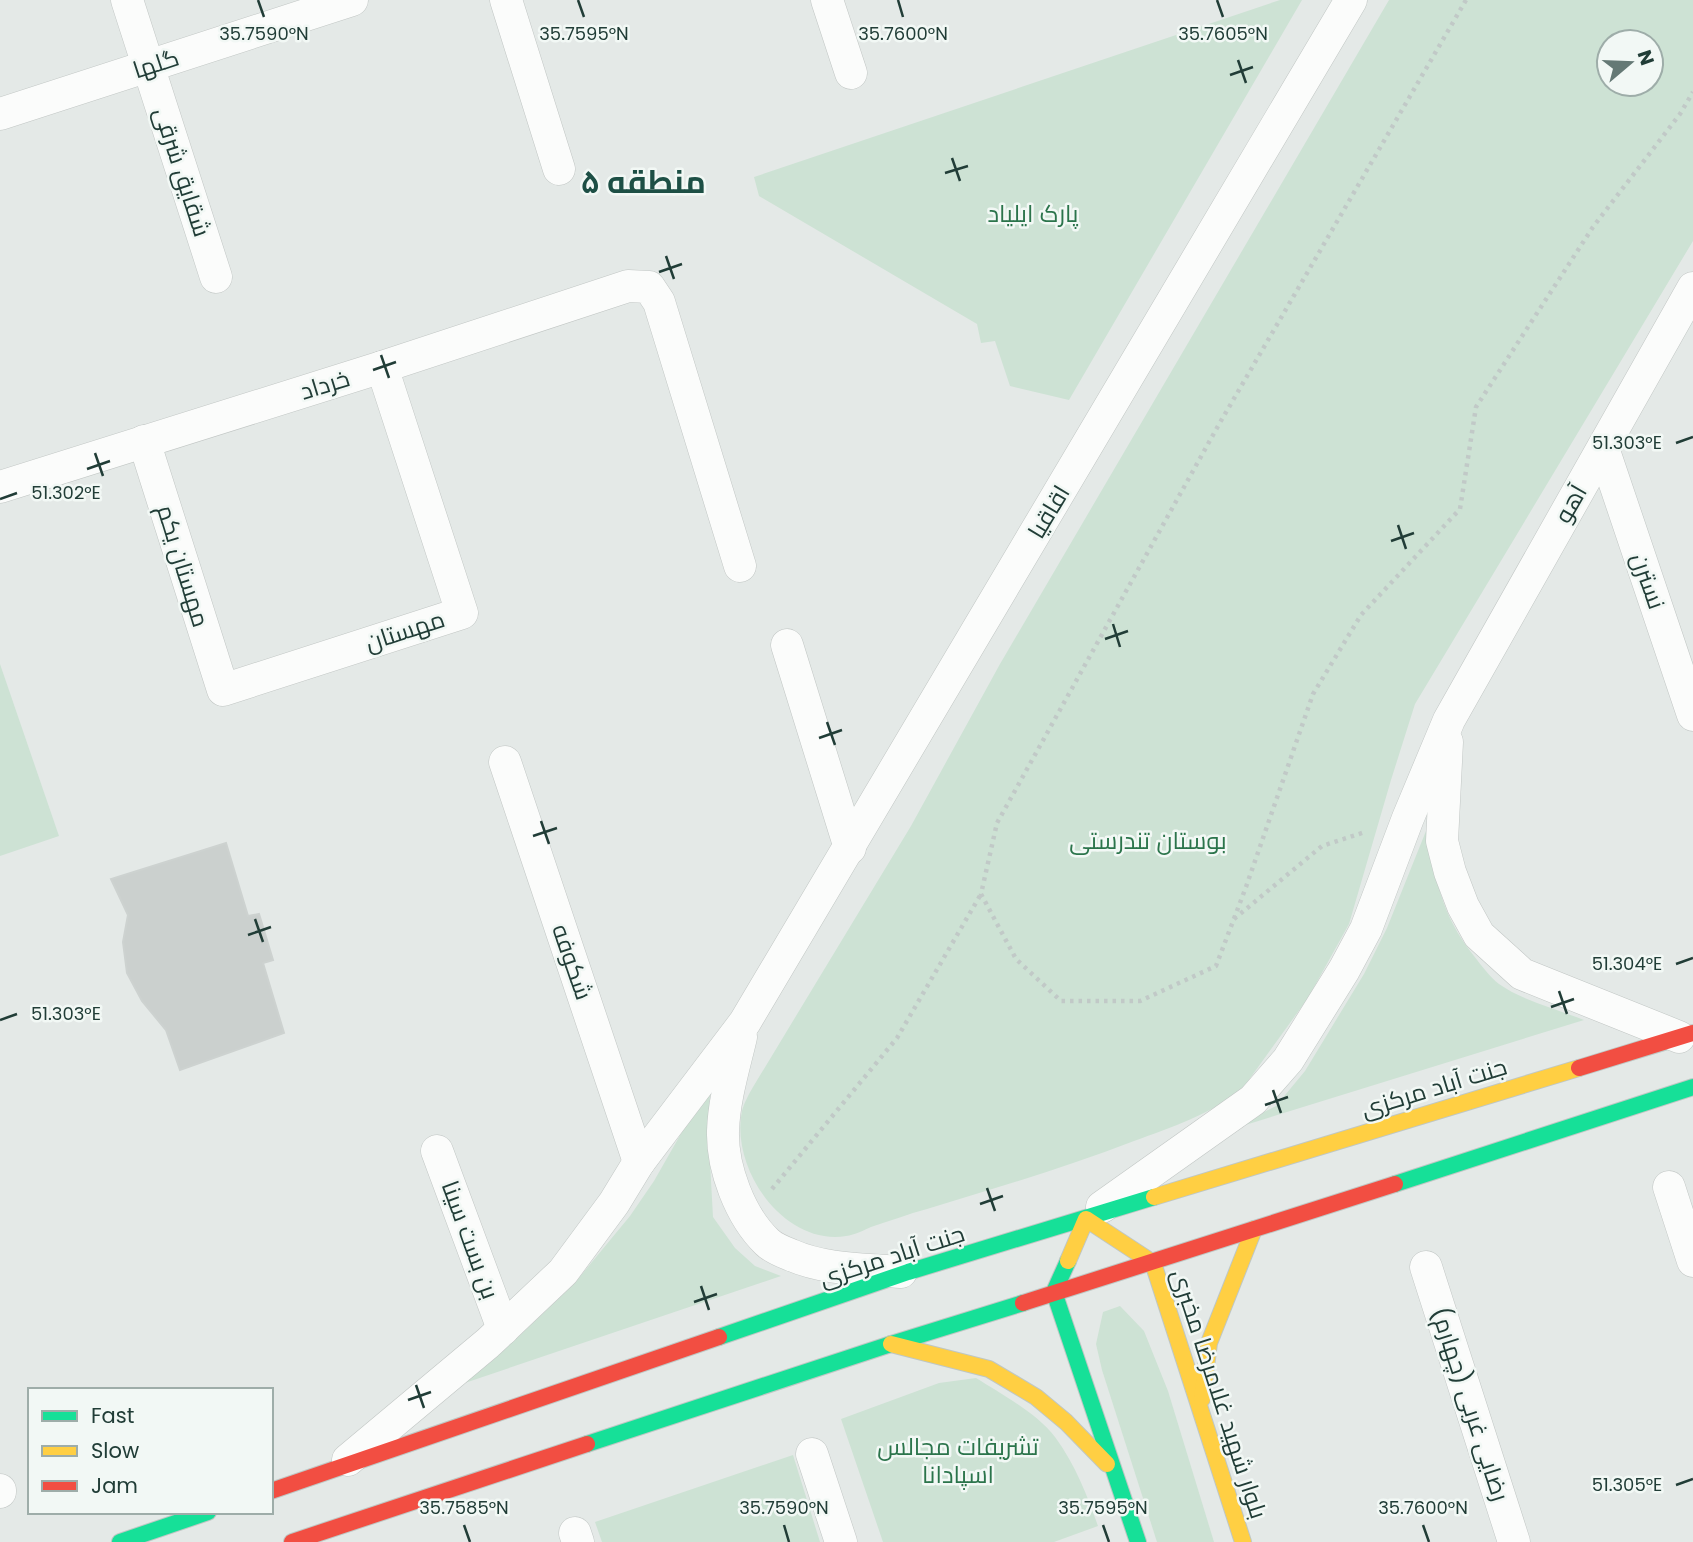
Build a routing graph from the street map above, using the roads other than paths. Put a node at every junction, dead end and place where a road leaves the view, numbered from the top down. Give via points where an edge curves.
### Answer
1 (127, 0) edge
2 (352, 0) edge
3 (506, 0) edge
4 (827, 0) edge
5 (1351, 0) edge
6 (148, 66) junction
7 (851, 74) dead end
8 (0, 114) edge
9 (559, 169) dead end
10 (216, 277) dead end
11 (1693, 288) edge
12 (382, 367) junction
13 (144, 441) junction
14 (1603, 447) junction
15 (0, 488) edge
16 (740, 566) dead end
17 (787, 645) dead end
18 (223, 690) joint
19 (1693, 715) edge
20 (1448, 720) junction
21 (505, 762) dead end
22 (850, 848) junction
23 (745, 1022) junction
24 (1686, 1035) edge
25 (1693, 1087) edge
26 (437, 1151) dead end
27 (639, 1162) junction
28 (1669, 1187) dead end
29 (1086, 1219) junction
30 (1254, 1229) junction
31 (1693, 1261) edge
32 (1153, 1263) junction
33 (1426, 1267) dead end
34 (908, 1272) junction
35 (1054, 1292) junction
36 (503, 1329) junction
37 (891, 1344) junction
38 (1200, 1412) junction
39 (812, 1454) dead end
40 (337, 1469) junction
41 (1115, 1472) junction
42 (273, 1490) edge
43 (202, 1514) edge
44 (120, 1542) edge
45 (292, 1542) edge
46 (841, 1542) edge
47 (1138, 1542) edge
48 (1243, 1542) edge
49 (1514, 1542) edge

1 - 6 street, شقایق شرقی
2 - 6 street, گلها
3 - 9 street
4 - 7 street
5 - 22 street, اقاقیا
6 - 8 street, گلها
6 - 10 street, شقایق شرقی
11 - 14 street, آهو
12 - 13 street, خرداد
12 - 16 street, خرداد via 628,286 649,287 659,302
12 - 18 street, مهستان via 462,613
13 - 15 street, خرداد
13 - 18 street, مهستان یکم
14 - 19 street, نسترن
14 - 20 street, آهو
17 - 22 street
20 - 24 street via 1442,841 1463,906 1479,935 1522,974
20 - 29 street, آهو via 1366,929 1288,1060 1253,1100
21 - 27 street, شکوفه
22 - 23 street, اقاقیا
23 - 27 street
23 - 34 street via 723,1130 731,1178 748,1218 769,1244 792,1256 828,1267
24 - 29 main road, جنت آباد مرکزی
25 - 30 main road
26 - 36 street, بن بست سینا
27 - 36 street via 563,1272
28 - 31 street
29 - 32 main road, بلوار شهید غلامرضا مخبری
29 - 34 main road, جنت آباد مرکزی
29 - 35 main road
30 - 32 main road
30 - 38 main road via 1209,1343
32 - 35 main road
32 - 38 main road, بلوار شهید غلامرضا مخبری
33 - 49 street, رضایی غربی (چهارم)
34 - 40 main road, جنت آباد مرکزی
35 - 37 main road
35 - 41 main road
36 - 40 street
37 - 41 main road via 989,1369 1036,1397
37 - 45 main road
38 - 48 main road, بلوار شهید غلامرضا مخبری
39 - 46 street
40 - 42 main road, جنت آباد مرکزی
41 - 47 main road
43 - 44 main road

